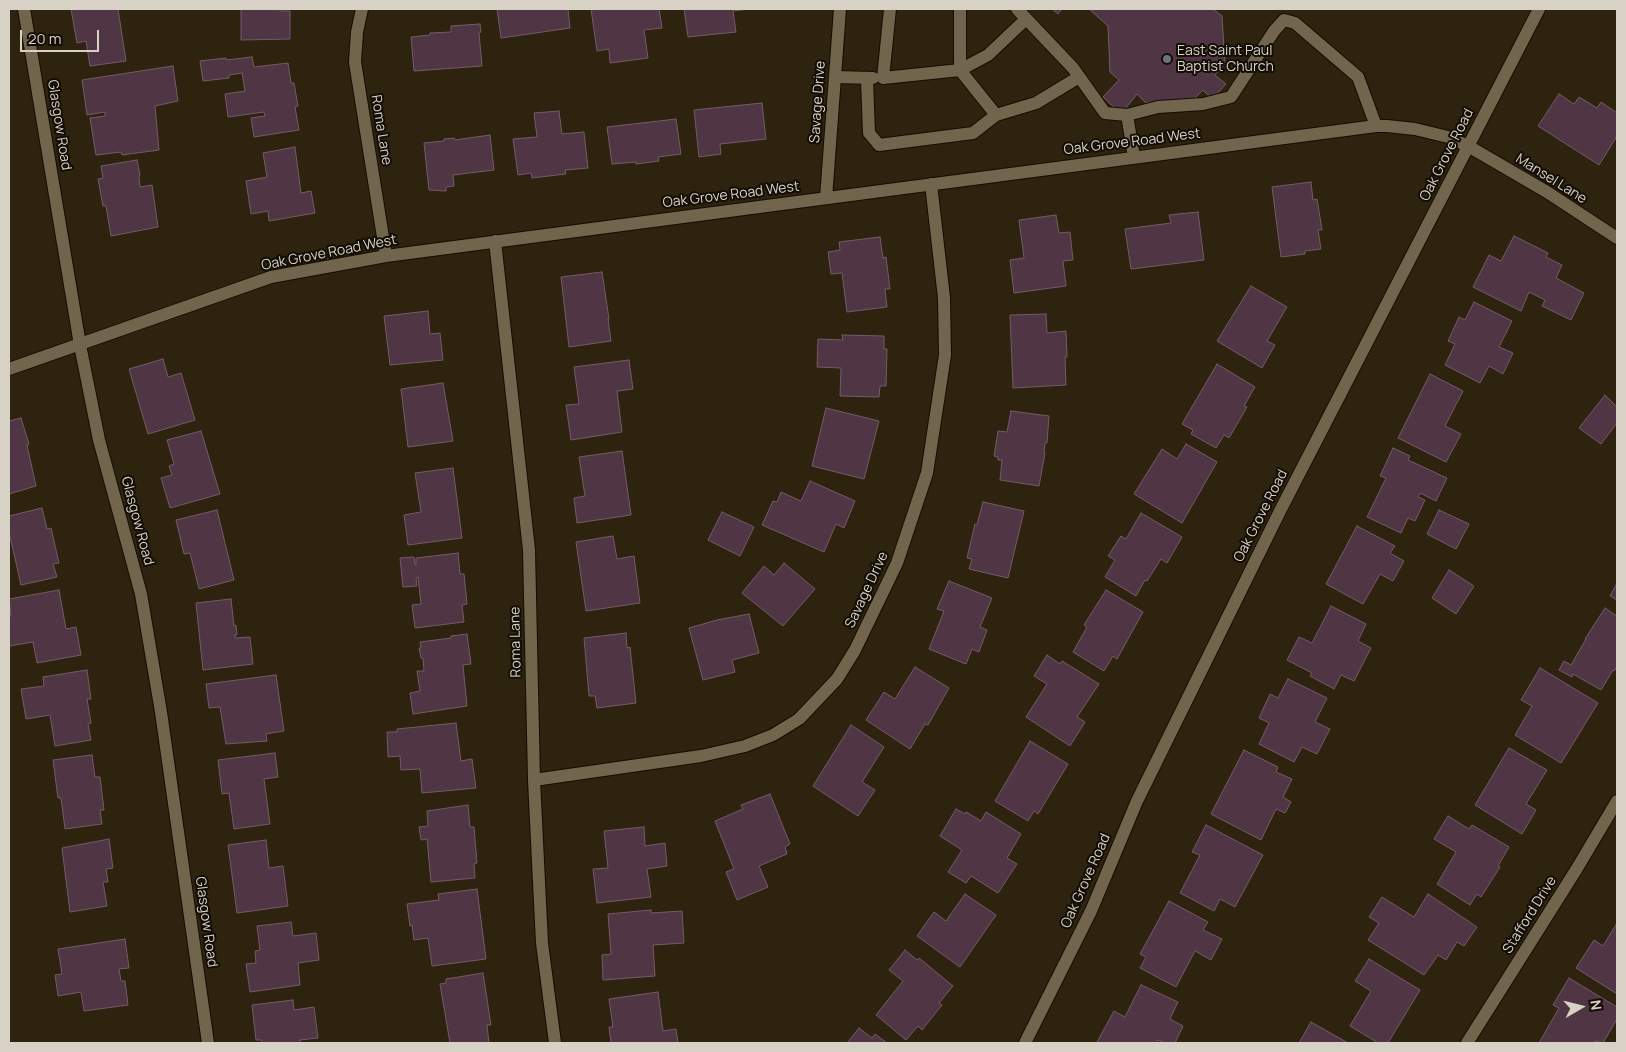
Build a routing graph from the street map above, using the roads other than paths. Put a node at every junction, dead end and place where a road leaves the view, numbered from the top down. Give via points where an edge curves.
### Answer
1 (24, 9) edge
2 (362, 9) edge
3 (840, 9) edge
4 (890, 9) edge
5 (960, 9) edge
6 (1017, 9) edge
7 (1539, 9) edge
8 (1026, 19) junction
9 (960, 70) junction
10 (835, 77) junction
11 (1079, 77) junction
12 (883, 78) junction
13 (867, 79) junction
14 (996, 115) junction
15 (1127, 115) junction
16 (1376, 126) junction
17 (1468, 146) junction
18 (1134, 157) junction
19 (931, 184) junction
20 (826, 198) junction
21 (1617, 238) edge
22 (495, 241) junction
23 (386, 256) junction
24 (80, 345) junction
25 (9, 369) edge
26 (534, 780) junction
27 (1617, 801) edge
28 (208, 1043) edge
29 (555, 1043) edge
30 (1025, 1043) edge
31 (1467, 1043) edge

1 - 24 street, Glasgow Road
2 - 23 street, Roma Lane via 355,62
3 - 10 street, Savage Drive
4 - 12 street
5 - 9 street
6 - 8 street
7 - 17 street, Oak Grove Road
8 - 9 street via 988,55
8 - 11 street
9 - 12 street
9 - 14 street
10 - 13 street
10 - 20 street, Savage Drive
11 - 14 street via 1036,104
11 - 15 street via 1105,113
12 - 13 street
13 - 14 street via 869,133 879,145 973,133
15 - 16 street via 1158,107 1203,104 1231,97 1284,20 1295,22 1358,77
15 - 18 street
16 - 17 street, Oak Grove Road West via 1415,129
16 - 18 street, Oak Grove Road West
17 - 21 street, Mansel Lane
17 - 30 street, Oak Grove Road via 1267,537 1137,801 1091,911
18 - 19 street, Oak Grove Road West
19 - 20 street, Oak Grove Road West
19 - 26 street, Savage Drive via 944,298 945,355 927,473 897,563 855,650 837,679 799,719 773,735 745,746 701,756
20 - 22 street, Oak Grove Road West
22 - 23 street, Oak Grove Road West
22 - 26 street, Roma Lane via 529,550
23 - 24 street, Oak Grove Road West via 271,277
24 - 25 street, Oak Grove Road West
24 - 28 street, Glasgow Road via 99,440 141,594 162,712
26 - 29 street, Roma Lane via 542,943
27 - 31 street, Stafford Drive

